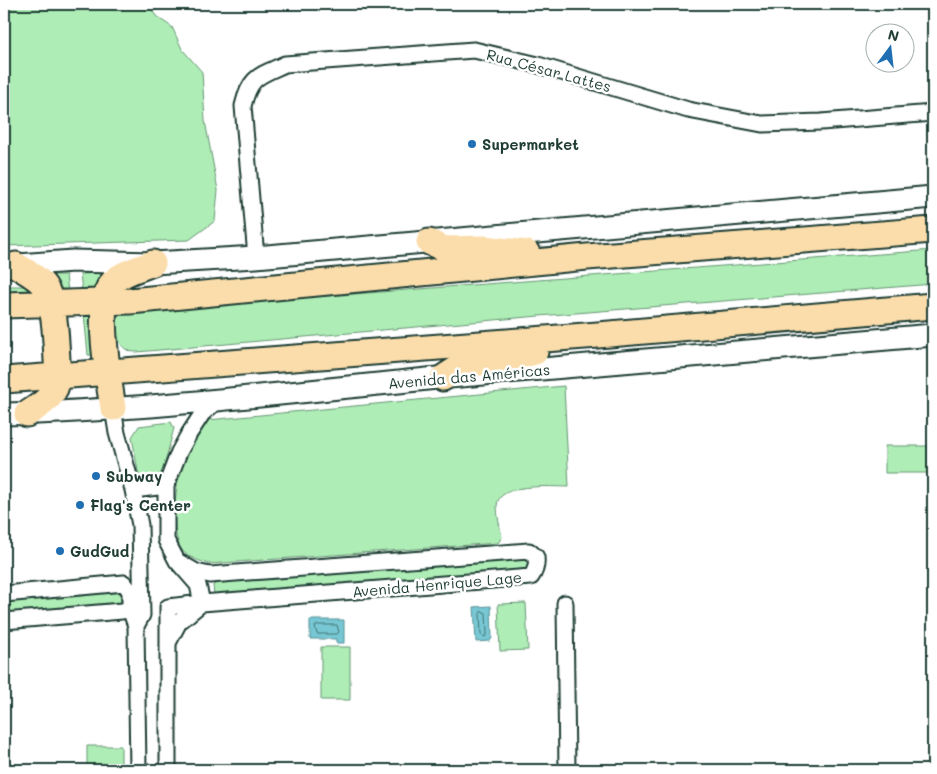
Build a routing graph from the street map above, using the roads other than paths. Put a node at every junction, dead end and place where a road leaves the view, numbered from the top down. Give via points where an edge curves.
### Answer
1 (933, 113) edge
2 (933, 196) edge
3 (933, 230) edge
4 (429, 242) junction
5 (256, 257) junction
6 (587, 257) junction
7 (153, 263) junction
8 (10, 266) edge
9 (103, 302) junction
10 (51, 303) junction
11 (4, 305) edge
12 (933, 306) edge
13 (796, 318) junction
14 (933, 324) edge
15 (598, 334) junction
16 (933, 335) edge
17 (108, 373) junction
18 (58, 377) junction
19 (442, 378) junction
20 (4, 380) edge
21 (219, 400) junction
22 (112, 408) junction
23 (15, 414) edge
24 (166, 486) junction
25 (133, 490) junction
26 (177, 561) junction
27 (4, 594) edge
28 (202, 603) junction
29 (565, 603) dead end
30 (130, 608) junction
31 (4, 621) edge
32 (136, 626) junction
33 (168, 642) junction
34 (138, 770) edge
35 (168, 770) edge
36 (567, 770) edge

1 - 5 street, Rua César Lattes via 762,124 688,110 538,65 474,50 285,64 257,77 247,90 243,106
2 - 4 main road
3 - 6 highway
4 - 5 main road
4 - 6 highway via 445,249 483,248
5 - 7 main road
6 - 9 highway
7 - 8 main road via 73,262
7 - 9 highway via 119,277 112,283
8 - 10 highway via 43,284
9 - 10 highway
9 - 17 highway
10 - 11 highway
10 - 18 highway
12 - 13 highway, Avenida das Américas
13 - 14 highway via 846,324
13 - 15 highway, Avenida das Américas
15 - 17 highway, Avenida das Américas
15 - 19 highway via 581,342 472,364
16 - 19 main road, Avenida das Américas
17 - 18 highway, Avenida das Américas
17 - 22 highway
18 - 20 highway, Avenida das Américas
18 - 23 highway via 54,392 44,403
19 - 21 main road, Avenida das Américas
21 - 22 main road, Avenida das Américas
21 - 24 street via 202,414 188,434
22 - 23 main road, Avenida das Américas
22 - 25 street
24 - 25 street
24 - 26 street via 166,540
25 - 32 street via 140,525 142,577 142,615
26 - 28 street via 198,585
26 - 28 street, Avenida Henrique Lage via 196,572 210,575 529,551 536,557 537,564 531,576
27 - 30 street via 124,583 130,591
28 - 33 street via 179,622
28 - 33 street, Avenida Henrique Lage via 168,607
29 - 36 street
30 - 31 street
30 - 32 street
32 - 34 street
33 - 35 street

